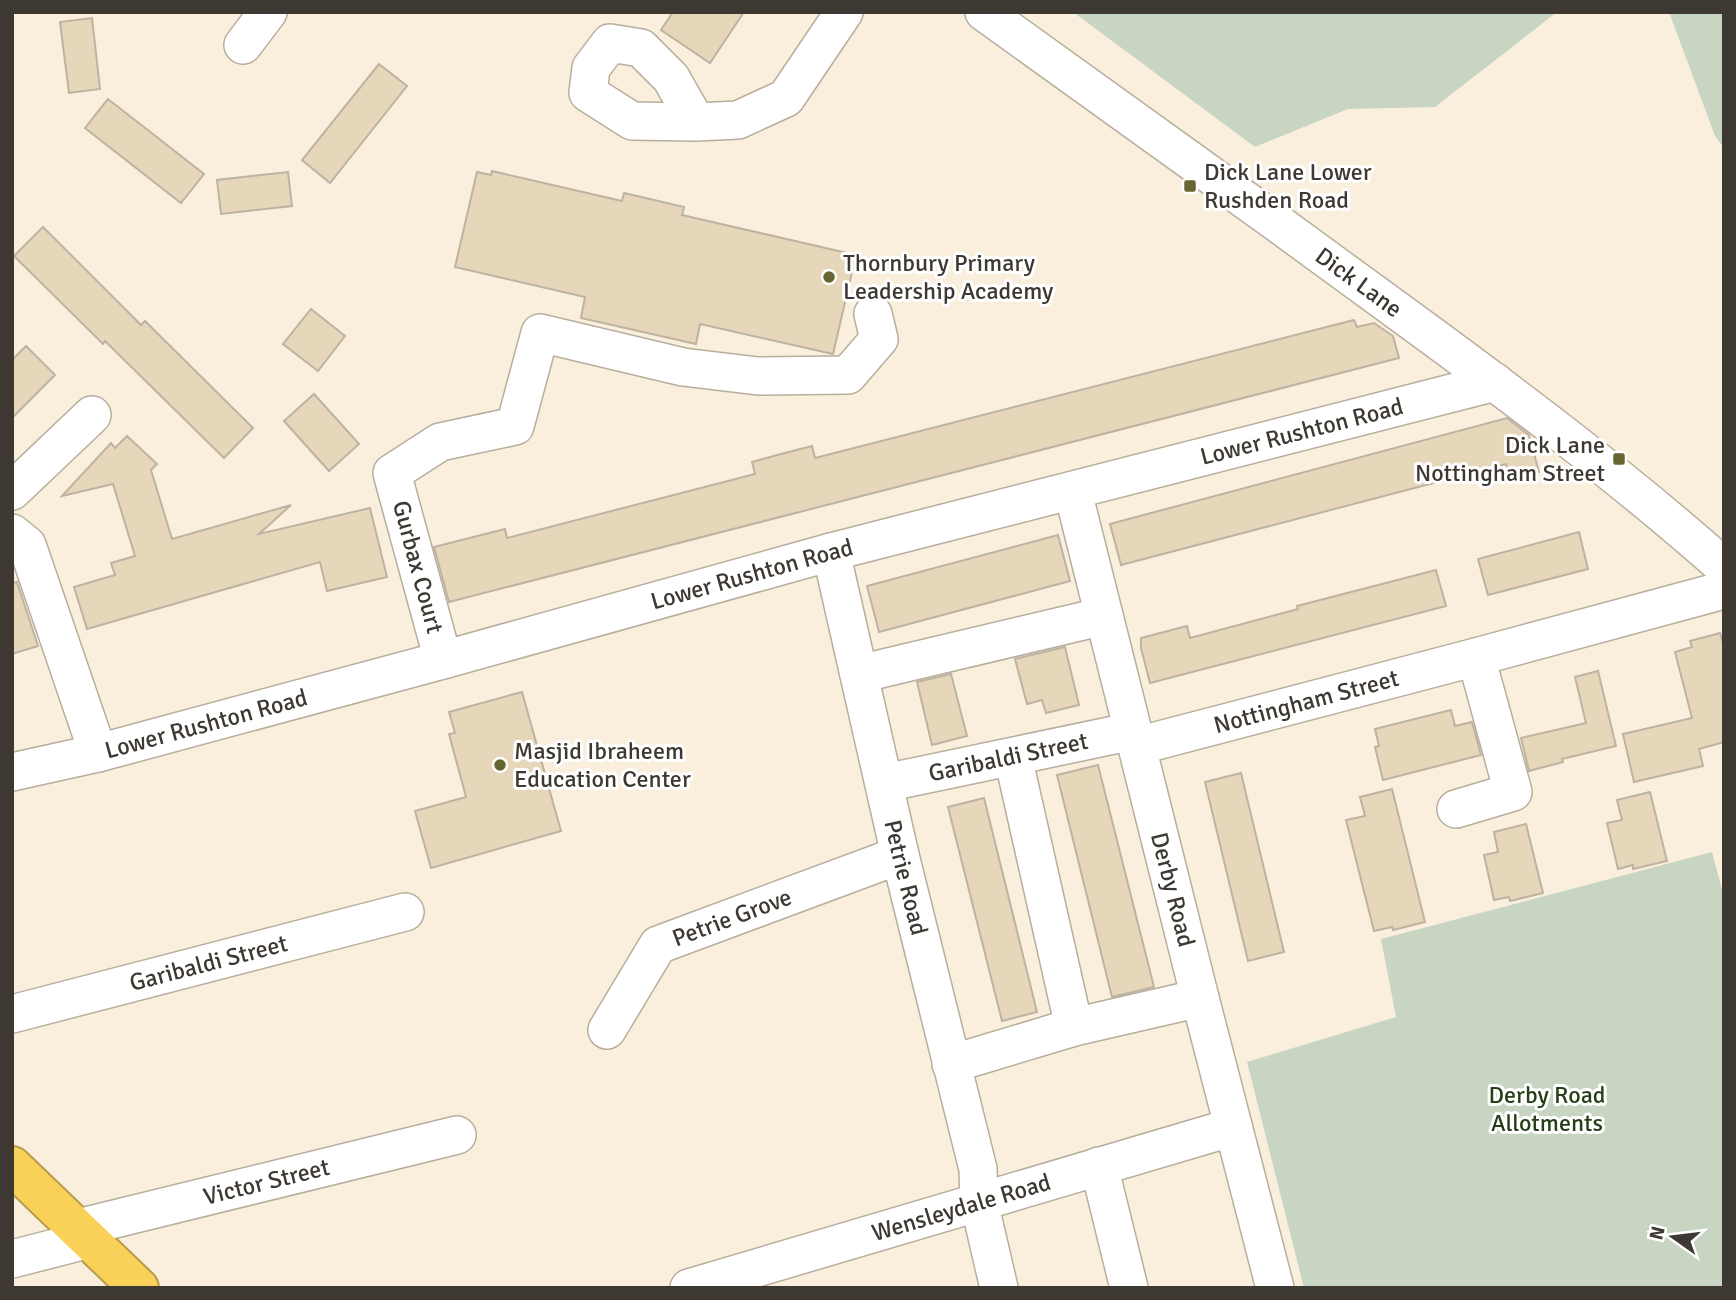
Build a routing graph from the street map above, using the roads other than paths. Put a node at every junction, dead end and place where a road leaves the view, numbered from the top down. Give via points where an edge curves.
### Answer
1 (268, 12) edge
2 (844, 12) edge
3 (984, 12) edge
4 (243, 46) dead end
5 (696, 122) dead end
6 (873, 314) dead end
7 (1495, 382) junction
8 (92, 415) dead end
9 (12, 491) edge
10 (1073, 492) junction
11 (12, 533) edge
12 (831, 552) junction
13 (1724, 567) edge
14 (1724, 590) edge
15 (1104, 616) junction
16 (1476, 657) junction
17 (443, 660) junction
18 (859, 674) junction
19 (1135, 738) junction
20 (98, 753) junction
21 (1013, 757) junction
22 (12, 772) edge
23 (885, 783) junction
24 (1455, 809) dead end
25 (900, 855) junction
26 (405, 912) dead end
27 (1200, 998) junction
28 (12, 1014) edge
29 (1074, 1027) junction
30 (607, 1030) dead end
31 (951, 1064) junction
32 (1233, 1127) junction
33 (457, 1135) dead end
34 (12, 1166) edge
35 (1100, 1166) junction
36 (979, 1202) junction
37 (84, 1234) junction
38 (12, 1259) edge
39 (139, 1288) edge
40 (689, 1288) edge
41 (999, 1288) edge
42 (1129, 1288) edge
43 (1275, 1288) edge

1 - 4 street
2 - 5 street via 786,98 738,120
3 - 7 street, Dick Lane
6 - 17 street, Gurbax Court via 879,339 848,375 758,376 683,367 540,332 514,426 440,442 392,473
7 - 10 street, Lower Rushton Road
7 - 13 street, Dick Lane
8 - 9 street
10 - 12 street, Lower Rushton Road
10 - 15 street, Derby Road
11 - 20 street via 27,545
12 - 17 street, Lower Rushton Road
12 - 18 street, Petrie Road
14 - 16 street, Nottingham Street
15 - 18 street
15 - 19 street, Derby Road
16 - 19 street, Nottingham Street
16 - 24 street via 1513,792
17 - 20 street, Lower Rushton Road
18 - 23 street, Petrie Road
19 - 21 street, Garibaldi Street
19 - 27 street, Derby Road
20 - 22 street, Lower Rushton Road
21 - 23 street, Garibaldi Street
21 - 29 street
23 - 25 street, Petrie Road
25 - 30 street, Petrie Grove via 658,944
25 - 31 street, Petrie Road
26 - 28 street, Garibaldi Street
27 - 29 street
27 - 32 street, Derby Road
29 - 31 street
31 - 36 street, Petrie Road via 978,1169
32 - 35 street, Wensleydale Road
32 - 43 street, Derby Road
33 - 37 street, Victor Street
34 - 37 highway
35 - 36 street, Wensleydale Road
35 - 42 street
36 - 40 street, Wensleydale Road
36 - 41 street, Petrie Road
37 - 38 street, Victor Street
37 - 39 highway

